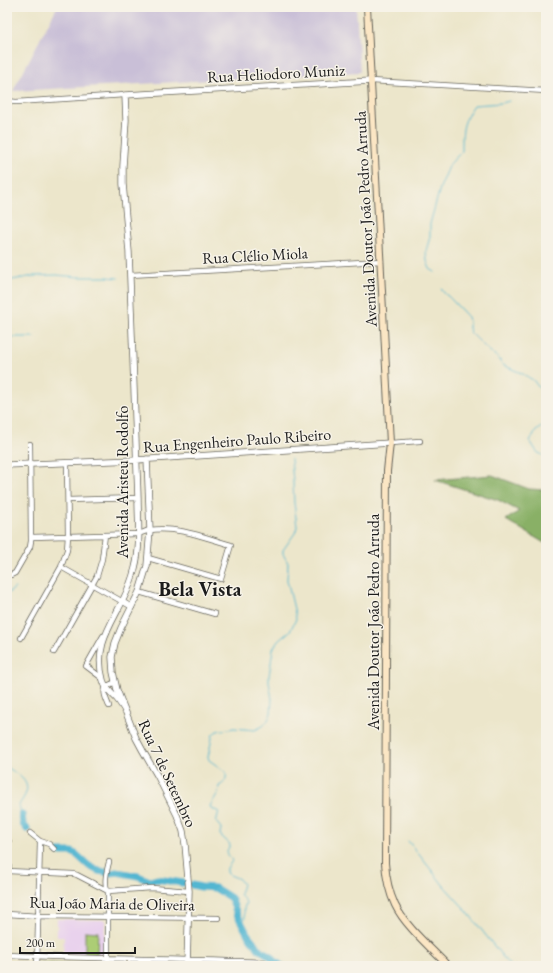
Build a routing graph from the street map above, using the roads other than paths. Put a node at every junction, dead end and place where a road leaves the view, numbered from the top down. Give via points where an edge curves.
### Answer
1 (367, 7) edge
2 (371, 81) junction
3 (546, 91) edge
4 (125, 95) junction
5 (7, 101) edge
6 (381, 261) junction
7 (130, 276) junction
8 (420, 441) dead end
9 (390, 443) junction
10 (30, 444) dead end
11 (147, 459) junction
12 (136, 460) junction
13 (67, 463) junction
14 (7, 465) edge
15 (31, 465) junction
16 (138, 498) junction
17 (68, 500) junction
18 (150, 530) junction
19 (138, 534) junction
20 (105, 535) junction
21 (32, 536) junction
22 (68, 536) junction
23 (148, 558) junction
24 (61, 567) junction
25 (7, 575) edge
26 (92, 584) junction
27 (139, 592) junction
28 (122, 601) junction
29 (132, 607) junction
30 (215, 614) dead end
31 (107, 630) junction
32 (21, 638) dead end
33 (54, 652) dead end
34 (102, 678) junction
35 (115, 682) junction
36 (106, 687) junction
37 (109, 706) dead end
38 (125, 712) junction
39 (30, 833) dead end
40 (7, 837) edge
41 (40, 841) junction
42 (54, 849) dead end
43 (109, 862) dead end
44 (8, 871) edge
45 (40, 873) junction
46 (108, 891) junction
47 (188, 891) junction
48 (7, 914) edge
49 (38, 916) junction
50 (108, 916) junction
51 (189, 918) junction
52 (218, 918) dead end
53 (7, 955) edge
54 (38, 957) junction
55 (108, 958) junction
56 (187, 959) junction
57 (264, 962) dead end
58 (37, 966) edge
59 (108, 966) edge
60 (187, 966) edge
61 (448, 966) edge

1 - 2 main road, Avenida Doutor João Pedro Arruda
2 - 3 street, Rua Heliodoro Muniz
2 - 4 street, Rua Heliodoro Muniz
2 - 6 main road, Avenida Doutor João Pedro Arruda
4 - 5 street, Rua Heliodoro Muniz
4 - 7 street, Avenida Aristeu Rodolfo via 123,184
6 - 7 street, Rua Clélio Miola
6 - 9 main road, Avenida Doutor João Pedro Arruda via 389,430 387,440
7 - 12 street, Avenida Aristeu Rodolfo
8 - 9 street, Rua Engenheiro Paulo Ribeiro
9 - 11 street, Rua Engenheiro Paulo Ribeiro
9 - 61 main road, Avenida Doutor João Pedro Arruda via 386,452 385,863 395,906 405,922
10 - 15 street
11 - 12 street, Rua Engenheiro Paulo Ribeiro
11 - 18 street, Avenida Aristeu Rodolfo
12 - 13 street, Rua Engenheiro Paulo Ribeiro
12 - 16 street, Avenida Aristeu Rodolfo
13 - 15 street, Rua Engenheiro Paulo Ribeiro
13 - 17 street
14 - 15 street, Rua Engenheiro Paulo Ribeiro
15 - 21 street
16 - 17 street
16 - 19 street, Avenida Aristeu Rodolfo
17 - 22 street
18 - 19 street
18 - 23 street, Avenida Aristeu Rodolfo
18 - 23 street via 181,531 231,546 221,579
19 - 20 street
19 - 28 street, Avenida Aristeu Rodolfo via 134,570
20 - 22 street
20 - 26 street via 100,567
21 - 22 street
21 - 25 street via 30,547 15,573
22 - 24 street via 67,550
23 - 27 street, Avenida Aristeu Rodolfo
24 - 26 street
24 - 32 street
26 - 28 street
26 - 33 street
27 - 29 street, Avenida Aristeu Rodolfo
27 - 30 street
28 - 29 street
28 - 31 street, Avenida Aristeu Rodolfo
29 - 35 street, Avenida Aristeu Rodolfo via 115,643 112,665
31 - 34 street, Avenida Aristeu Rodolfo via 101,648
31 - 34 street via 86,666
34 - 36 street, Avenida Aristeu Rodolfo
35 - 36 street
35 - 38 street, Avenida Aristeu Rodolfo
36 - 37 street via 104,692
36 - 38 street, Avenida Aristeu Rodolfo
38 - 47 street, Rua 7 de Setembro via 181,826 185,844
39 - 41 street
40 - 44 street
41 - 42 street
41 - 45 street
43 - 46 street via 106,876
44 - 45 street
45 - 46 street via 77,875
45 - 49 street
46 - 47 street via 152,888
46 - 50 street
47 - 51 street, Rua 7 de Setembro
48 - 49 street, Rua João Maria de Oliveira
49 - 50 street, Rua João Maria de Oliveira
49 - 54 street
50 - 51 street, Rua João Maria de Oliveira
50 - 55 street
51 - 52 street, Rua João Maria de Oliveira
51 - 56 street, Rua 7 de Setembro
53 - 54 street
54 - 55 street
54 - 58 street
55 - 56 street
55 - 59 street
56 - 57 street
56 - 60 street, Rua 7 de Setembro

